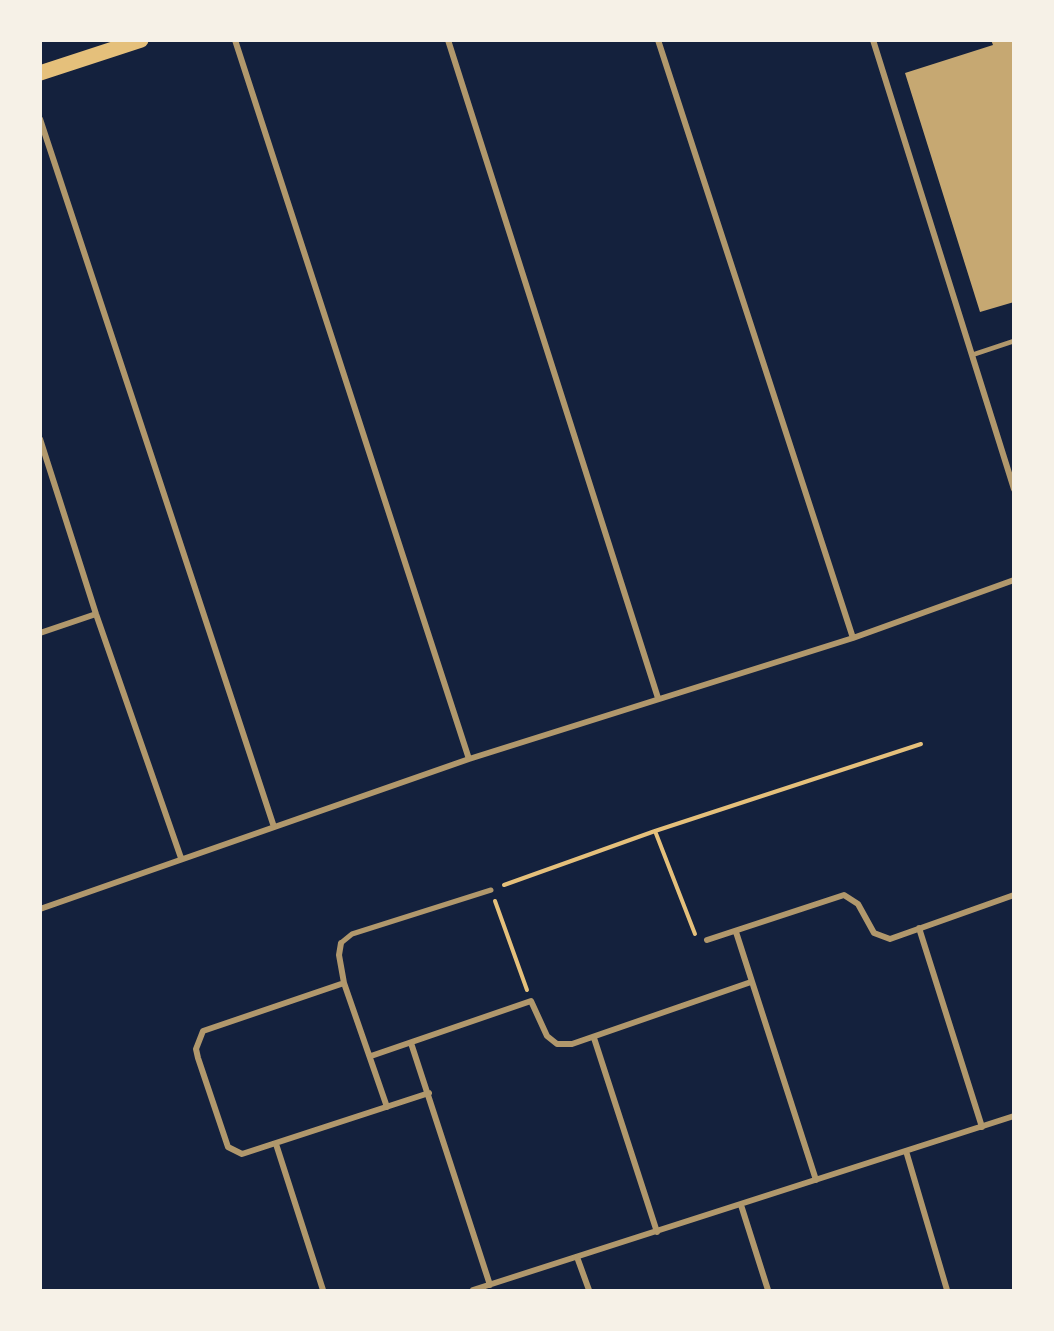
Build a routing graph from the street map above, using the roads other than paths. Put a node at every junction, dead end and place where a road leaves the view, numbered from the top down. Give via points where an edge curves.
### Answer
1 (141, 40) edge
2 (235, 40) edge
3 (448, 40) edge
4 (658, 40) edge
5 (873, 40) edge
6 (40, 73) edge
7 (40, 119) edge
8 (1014, 341) edge
9 (972, 355) junction
10 (40, 439) edge
11 (1014, 489) edge
12 (1014, 580) edge
13 (96, 614) junction
14 (40, 633) edge
15 (853, 638) junction
16 (658, 698) junction
17 (469, 759) junction
18 (274, 827) junction
19 (181, 858) junction
20 (491, 890) road end
21 (1014, 895) edge
22 (40, 909) edge
23 (919, 928) junction
24 (736, 932) junction
25 (707, 940) road end
26 (341, 943) joint
27 (751, 982) junction
28 (344, 983) junction
29 (594, 1038) junction
30 (411, 1043) junction
31 (370, 1056) junction
32 (429, 1093) junction
33 (387, 1107) junction
34 (1014, 1116) edge
35 (982, 1127) junction
36 (276, 1144) junction
37 (906, 1151) junction
38 (816, 1180) junction
39 (741, 1205) junction
40 (657, 1232) junction
41 (577, 1257) junction
42 (490, 1285) junction
43 (323, 1290) edge
44 (473, 1290) edge
45 (588, 1290) edge
46 (768, 1290) edge
47 (947, 1290) edge

1 - 6 main road
2 - 17 street
3 - 16 street
4 - 15 street
5 - 9 street
7 - 18 street
8 - 9 lane
9 - 11 street
10 - 13 street
12 - 15 street
13 - 14 street
13 - 19 street
15 - 16 street
16 - 17 street
17 - 18 street
18 - 19 street
19 - 22 street
20 - 26 street via 352,934
21 - 23 street
23 - 24 street via 890,939 882,938 874,933 858,904 844,895
23 - 35 street
24 - 25 street
24 - 27 street
26 - 28 street
27 - 29 street
27 - 38 street
28 - 31 street
28 - 36 street via 210,1027 199,1038 198,1058 228,1147 242,1154
29 - 30 street via 557,1044 542,1028 531,1001
29 - 40 street
30 - 31 street
30 - 32 street
31 - 33 street
32 - 33 street
32 - 42 street
33 - 36 street
34 - 35 street
35 - 37 street
36 - 43 street
37 - 38 street
37 - 47 street
38 - 39 street
39 - 40 street
39 - 46 street
40 - 41 street
41 - 42 street
41 - 45 street
42 - 44 street

